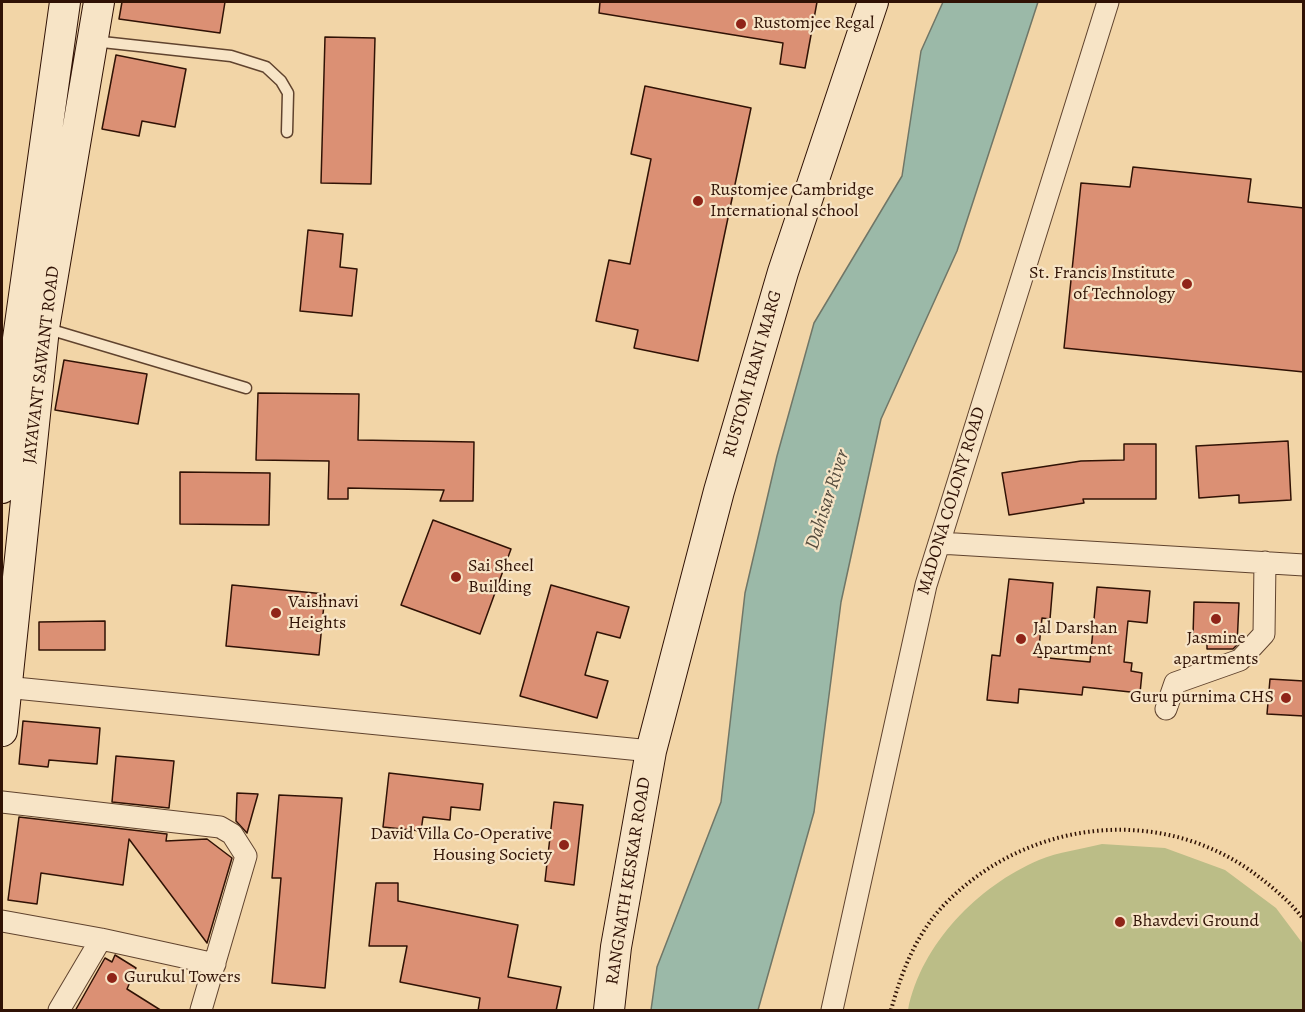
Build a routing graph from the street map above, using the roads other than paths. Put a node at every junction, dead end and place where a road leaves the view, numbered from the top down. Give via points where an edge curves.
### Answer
1 (65, 2) edge
2 (99, 2) edge
3 (873, 2) edge
4 (1108, 2) edge
5 (93, 41) junction
6 (287, 132) dead end
7 (44, 328) junction
8 (246, 388) dead end
9 (2, 488) edge
10 (939, 543) junction
11 (1265, 562) junction
12 (1304, 564) edge
13 (5, 687) junction
14 (1166, 710) dead end
15 (2, 730) edge
16 (651, 752) junction
17 (2, 802) edge
18 (2, 921) edge
19 (101, 939) junction
20 (215, 964) junction
21 (59, 1011) edge
22 (201, 1011) edge
23 (609, 1011) edge
24 (832, 1011) edge

1 - 9 street, JAYAVANT SAWANT ROAD via 15,360
2 - 5 street, JAYAVANT SAWANT ROAD
3 - 16 street, RUSTOM IRANI MARG via 783,272 719,491
4 - 10 street, MADONA COLONY ROAD
5 - 6 lane via 231,56 266,67 288,93
5 - 7 street, JAYAVANT SAWANT ROAD
7 - 8 lane
7 - 13 street, JAYAVANT SAWANT ROAD
10 - 11 street
10 - 24 street, MADONA COLONY ROAD via 926,585
11 - 12 street
11 - 14 street via 1264,634 1240,660 1175,683
13 - 15 street, JAYAVANT SAWANT ROAD
13 - 16 street
16 - 23 street, RANGNATH KESKAR ROAD via 616,947
17 - 20 street via 220,826 232,834 246,856
18 - 19 street
19 - 20 street
19 - 21 street
20 - 22 street

